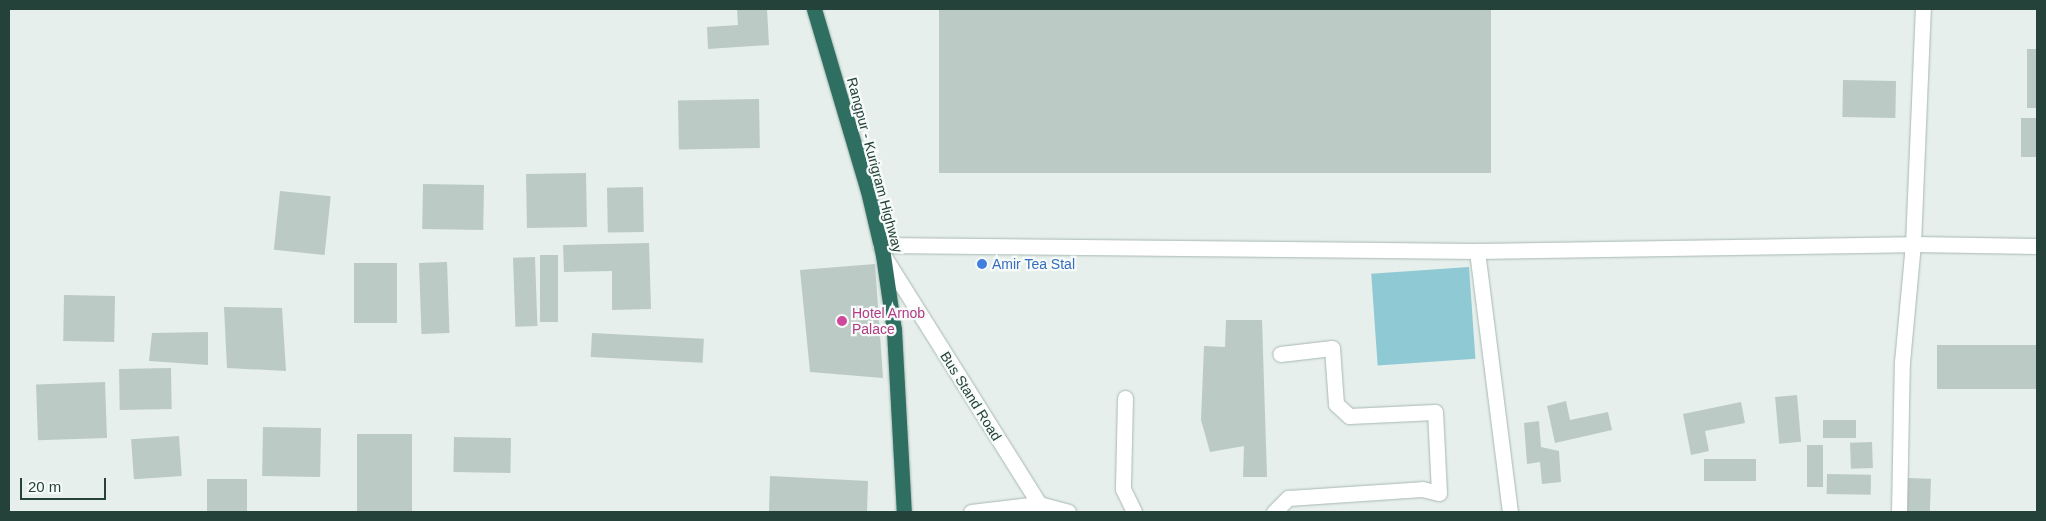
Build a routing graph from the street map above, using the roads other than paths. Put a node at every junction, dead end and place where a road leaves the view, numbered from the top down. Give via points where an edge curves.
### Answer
1 (814, 9) edge
2 (1923, 9) edge
3 (1913, 244) junction
4 (2037, 246) edge
5 (881, 250) junction
6 (1477, 251) junction
7 (1280, 354) dead end
8 (1125, 398) dead end
9 (1042, 508) edge
10 (904, 512) edge
11 (971, 512) edge
12 (1068, 512) edge
13 (1134, 512) edge
14 (1274, 512) edge
15 (1510, 512) edge
16 (1899, 512) edge

1 - 5 highway, Rangpur - Kurigram Highway via 868,191
2 - 3 street
3 - 4 street
3 - 6 street
3 - 16 street via 1902,362
5 - 6 street
5 - 9 street, Bus Stand Road
5 - 10 highway, Rangpur - Kurigram Highway via 894,330
6 - 15 street
7 - 14 street via 1332,348 1336,404 1349,416 1435,412 1439,493 1422,489 1288,498
8 - 13 street via 1123,490
9 - 11 street
9 - 12 street

